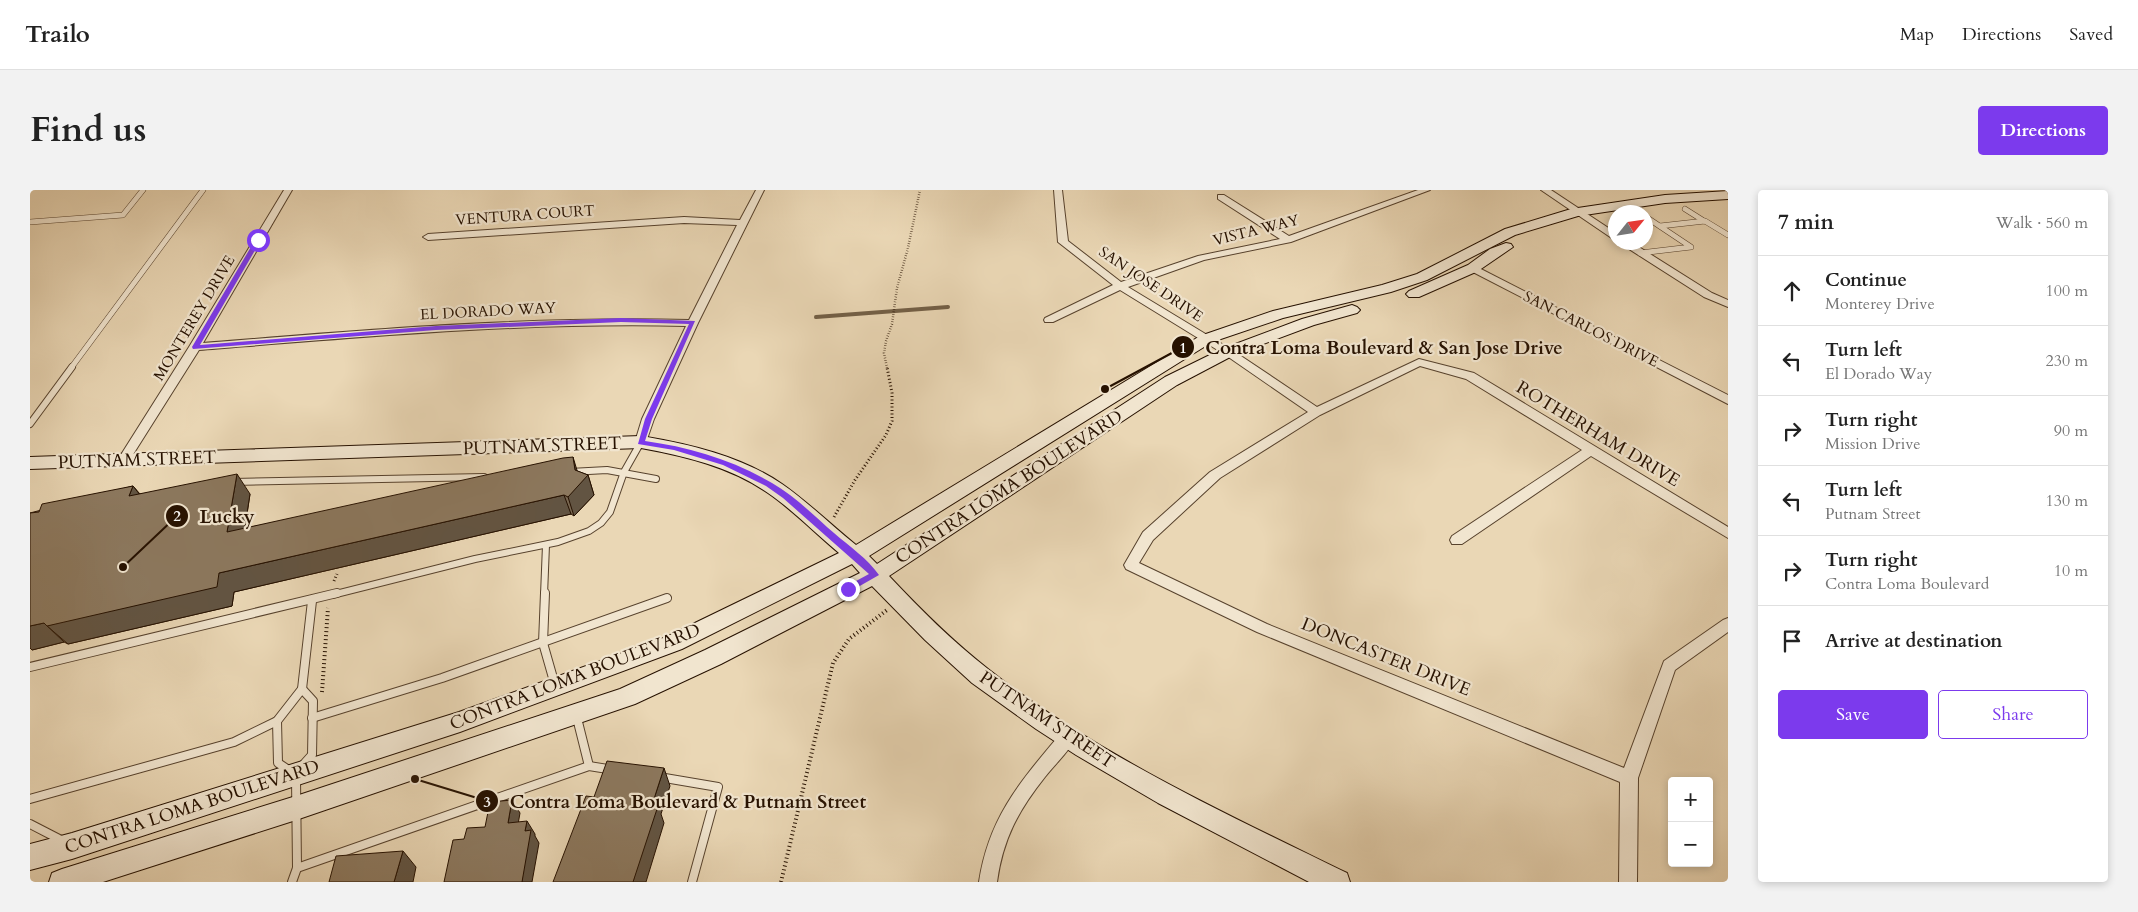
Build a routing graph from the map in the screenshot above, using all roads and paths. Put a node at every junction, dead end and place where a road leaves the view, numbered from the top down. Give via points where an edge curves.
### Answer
1 (144, 190) edge
2 (203, 190) edge
3 (288, 190) edge
4 (760, 190) edge
5 (920, 190) edge
6 (1058, 190) edge
7 (1426, 190) edge
8 (1545, 190) edge
9 (1728, 195) edge
10 (1222, 197) dead end
11 (1728, 206) edge
12 (1685, 209) junction
13 (1576, 212) junction
14 (1653, 215) edge
15 (1608, 218) edge
16 (1588, 220) junction
17 (1653, 221) edge
18 (30, 222) edge
19 (1704, 222) junction
20 (744, 223) junction
21 (1660, 226) junction
22 (1728, 229) edge
23 (1722, 232) junction
24 (1608, 233) edge
25 (1728, 235) edge
26 (428, 237) dead end
27 (1288, 240) junction
28 (1635, 250) edge
29 (1640, 253) junction
30 (1454, 259) junction
31 (1473, 268) junction
32 (1120, 286) junction
33 (1728, 304) edge
34 (1048, 320) dead end
35 (693, 323) junction
36 (1206, 339) junction
37 (195, 347) junction
38 (1228, 352) junction
39 (1728, 400) edge
40 (1316, 412) junction
41 (30, 424) edge
42 (640, 442) junction
43 (1592, 450) junction
44 (123, 461) junction
45 (30, 463) edge
46 (559, 472) edge
47 (624, 473) junction
48 (491, 476) edge
49 (656, 479) dead end
50 (227, 482) edge
51 (822, 528) junction
52 (1728, 533) edge
53 (1457, 540) dead end
54 (546, 545) junction
55 (855, 555) junction
56 (336, 574) dead end
57 (875, 575) junction
58 (331, 596) junction
59 (667, 598) dead end
60 (312, 601) junction
61 (900, 602) junction
62 (1728, 624) edge
63 (542, 643) junction
64 (30, 667) edge
65 (555, 688) junction
66 (302, 689) junction
67 (331, 712) junction
68 (576, 714) junction
69 (312, 718) junction
70 (277, 721) junction
71 (1068, 737) junction
72 (589, 766) junction
73 (626, 772) edge
74 (296, 774) junction
75 (653, 776) edge
76 (1629, 778) junction
77 (30, 800) edge
78 (296, 808) junction
79 (30, 824) edge
80 (72, 846) junction
81 (30, 857) edge
82 (297, 868) junction
83 (62, 882) edge
84 (292, 882) edge
85 (692, 882) edge
86 (780, 882) edge
87 (988, 882) edge
88 (1337, 882) edge
89 (1628, 882) edge

1 - 18 lane via 123,215
2 - 41 lane
3 - 37 street, MONTEREY DRIVE
4 - 20 street
5 - 51 path via 884,353 892,393 892,422 837,514
6 - 32 street, SAN JOSE DRIVE via 1063,242
7 - 27 street, VISTA WAY
8 - 13 street
9 - 13 main road, CONTRA LOMA BOULEVARD via 1665,199
10 - 27 street
11 - 12 main road
12 - 14 main road
12 - 19 lane
13 - 16 street
13 - 30 main road, CONTRA LOMA BOULEVARD via 1510,232
15 - 16 main road, CONTRA LOMA BOULEVARD
16 - 24 street
16 - 31 main road, CONTRA LOMA BOULEVARD via 1494,252
17 - 21 lane
19 - 21 lane
19 - 23 lane
20 - 26 street, VENTURA COURT via 684,220
20 - 35 street
21 - 29 lane via 1691,246
22 - 23 lane
23 - 25 lane
27 - 32 street, VISTA WAY via 1202,258
28 - 29 street
29 - 33 street
30 - 31 main road, SAN CARLOS DRIVE
30 - 36 main road, CONTRA LOMA BOULEVARD via 1422,277 1395,286 1278,314
31 - 38 main road, CONTRA LOMA BOULEVARD via 1422,291 1308,322
31 - 39 street, SAN CARLOS DRIVE
32 - 34 street, VISTA WAY
32 - 36 street, SAN JOSE DRIVE
35 - 37 street, EL DORADO WAY via 621,320 446,328
35 - 42 street
36 - 38 street, SAN JOSE DRIVE
36 - 55 main road, CONTRA LOMA BOULEVARD
37 - 44 street, MONTEREY DRIVE
38 - 40 street, SAN JOSE DRIVE
38 - 57 main road, CONTRA LOMA BOULEVARD via 1171,381
40 - 43 street, ROTHERHAM DRIVE via 1419,362 1470,376
40 - 76 street, DONCASTER DRIVE via 1215,474 1148,536 1131,565 1262,628
42 - 44 main road, PUTNAM STREET
42 - 47 lane
42 - 51 main road, PUTNAM STREET via 699,454 748,473 786,496
43 - 52 street, ROTHERHAM DRIVE
43 - 53 street
44 - 45 main road, PUTNAM STREET
46 - 47 lane via 607,470
47 - 49 lane
47 - 54 lane via 612,512 601,523 584,534
48 - 50 lane
51 - 55 main road, PUTNAM STREET
54 - 58 lane via 488,556
54 - 63 lane
55 - 57 main road, PUTNAM STREET
55 - 65 main road, CONTRA LOMA BOULEVARD via 674,643
56 - 58 path
57 - 61 main road, PUTNAM STREET
57 - 68 main road, CONTRA LOMA BOULEVARD via 627,697
58 - 60 lane
58 - 67 path via 327,610 322,688 330,700
59 - 63 lane
60 - 64 lane
60 - 66 lane
61 - 71 main road, PUTNAM STREET via 1003,694
61 - 86 path via 848,640 833,663
62 - 76 street via 1669,666
63 - 65 lane
63 - 67 lane
65 - 74 main road, CONTRA LOMA BOULEVARD
66 - 69 lane via 312,701
66 - 70 lane
67 - 69 lane
68 - 72 lane
68 - 78 main road, CONTRA LOMA BOULEVARD
69 - 74 lane via 312,755
70 - 74 lane via 278,763
70 - 77 lane via 234,742
71 - 87 street via 1031,782 1003,826 996,842
71 - 88 main road, PUTNAM STREET via 1128,775 1226,828
72 - 73 lane
72 - 82 lane
74 - 78 lane
74 - 80 main road, CONTRA LOMA BOULEVARD
75 - 85 lane via 718,786
76 - 89 street
78 - 82 lane
78 - 83 main road, CONTRA LOMA BOULEVARD
79 - 80 lane
80 - 81 main road, CONTRA LOMA BOULEVARD
82 - 84 lane

